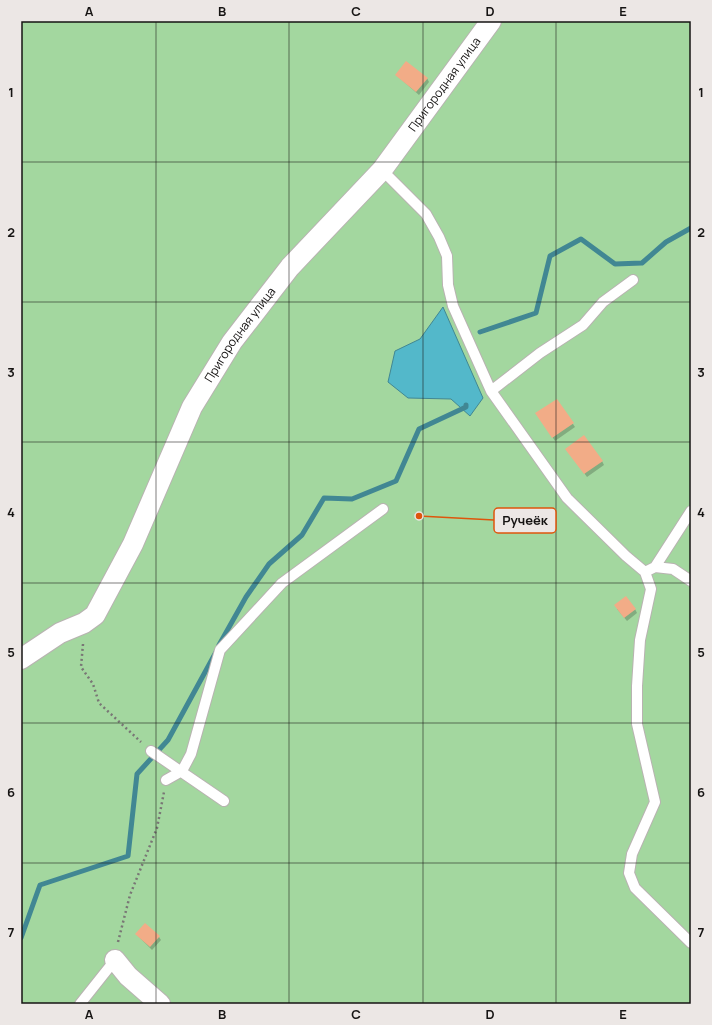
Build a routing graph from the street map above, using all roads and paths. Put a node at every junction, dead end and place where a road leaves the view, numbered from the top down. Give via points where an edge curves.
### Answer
1 (491, 21) edge
2 (382, 170) junction
3 (633, 280) dead end
4 (491, 391) junction
5 (383, 509) dead end
6 (691, 511) edge
7 (655, 567) junction
8 (645, 572) junction
9 (691, 581) edge
10 (84, 624) junction
11 (21, 659) edge
12 (151, 751) joint
13 (182, 771) junction
14 (166, 780) joint
15 (224, 801) dead end
16 (691, 943) edge
17 (115, 960) junction
18 (80, 1004) edge
19 (160, 1004) edge

1 - 2 street, Пригородная улица
2 - 4 lane via 426,214 439,237 447,256 448,285 453,306
2 - 10 street, Пригородная улица via 290,267 232,342 192,407 133,544 95,615
3 - 4 lane via 603,302 583,325 540,353
4 - 8 lane via 567,498
5 - 13 lane via 282,583 220,650 191,754
6 - 7 lane
7 - 8 lane
7 - 9 lane via 673,569
8 - 16 lane via 651,589 640,640 637,724 654,802 632,854 629,873 635,888
10 - 11 street, Пригородная улица via 60,633
10 - 12 path via 81,667 93,684 99,703
12 - 13 lane
13 - 14 lane
13 - 15 lane
14 - 17 path via 157,828 130,895
17 - 18 lane
17 - 19 street via 128,976

